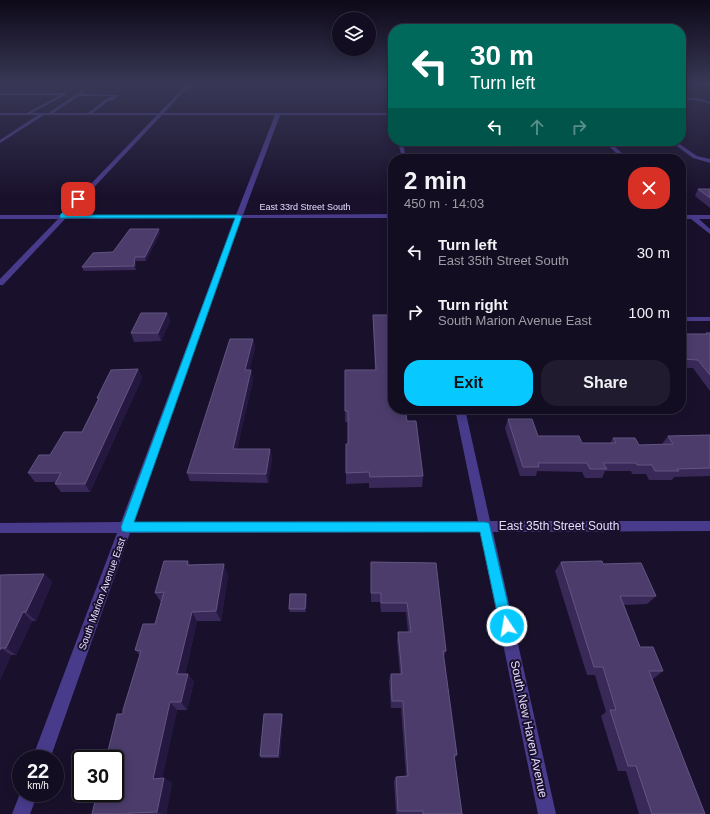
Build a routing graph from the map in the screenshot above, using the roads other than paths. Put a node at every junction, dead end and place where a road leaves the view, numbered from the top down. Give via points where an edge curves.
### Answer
1 (35, 121) edge
2 (153, 121) edge
3 (275, 121) edge
4 (0, 142) edge
5 (612, 146) edge
6 (679, 146) edge
7 (621, 154) edge
8 (710, 161) edge
9 (239, 216) junction
10 (388, 216) edge
11 (0, 217) edge
12 (62, 217) junction
13 (686, 217) edge
14 (693, 217) junction
15 (710, 217) edge
16 (710, 232) edge
17 (0, 283) edge
18 (686, 318) edge
19 (710, 318) edge
20 (461, 414) edge
21 (710, 526) edge
22 (126, 527) junction
23 (485, 527) junction
24 (0, 528) edge
25 (44, 750) edge
26 (25, 802) edge
27 (21, 814) edge
28 (547, 814) edge

1 - 4 street
2 - 12 street
3 - 9 street, South Marion Avenue East
5 - 7 street
6 - 8 street via 695,157
9 - 10 street, East 33rd Street South
9 - 12 street, East 33rd Street South
9 - 22 street, South Marion Avenue East
11 - 12 street, East 33rd Street South
12 - 17 street
13 - 14 street
14 - 15 street
14 - 16 street
18 - 19 street
20 - 23 street, South New Haven Avenue
21 - 23 street, East 35th Street South
22 - 23 street, East 35th Street South
22 - 24 street, East 35th Street South
22 - 25 street, South Marion Avenue East
23 - 28 street, South New Haven Avenue
26 - 27 street

